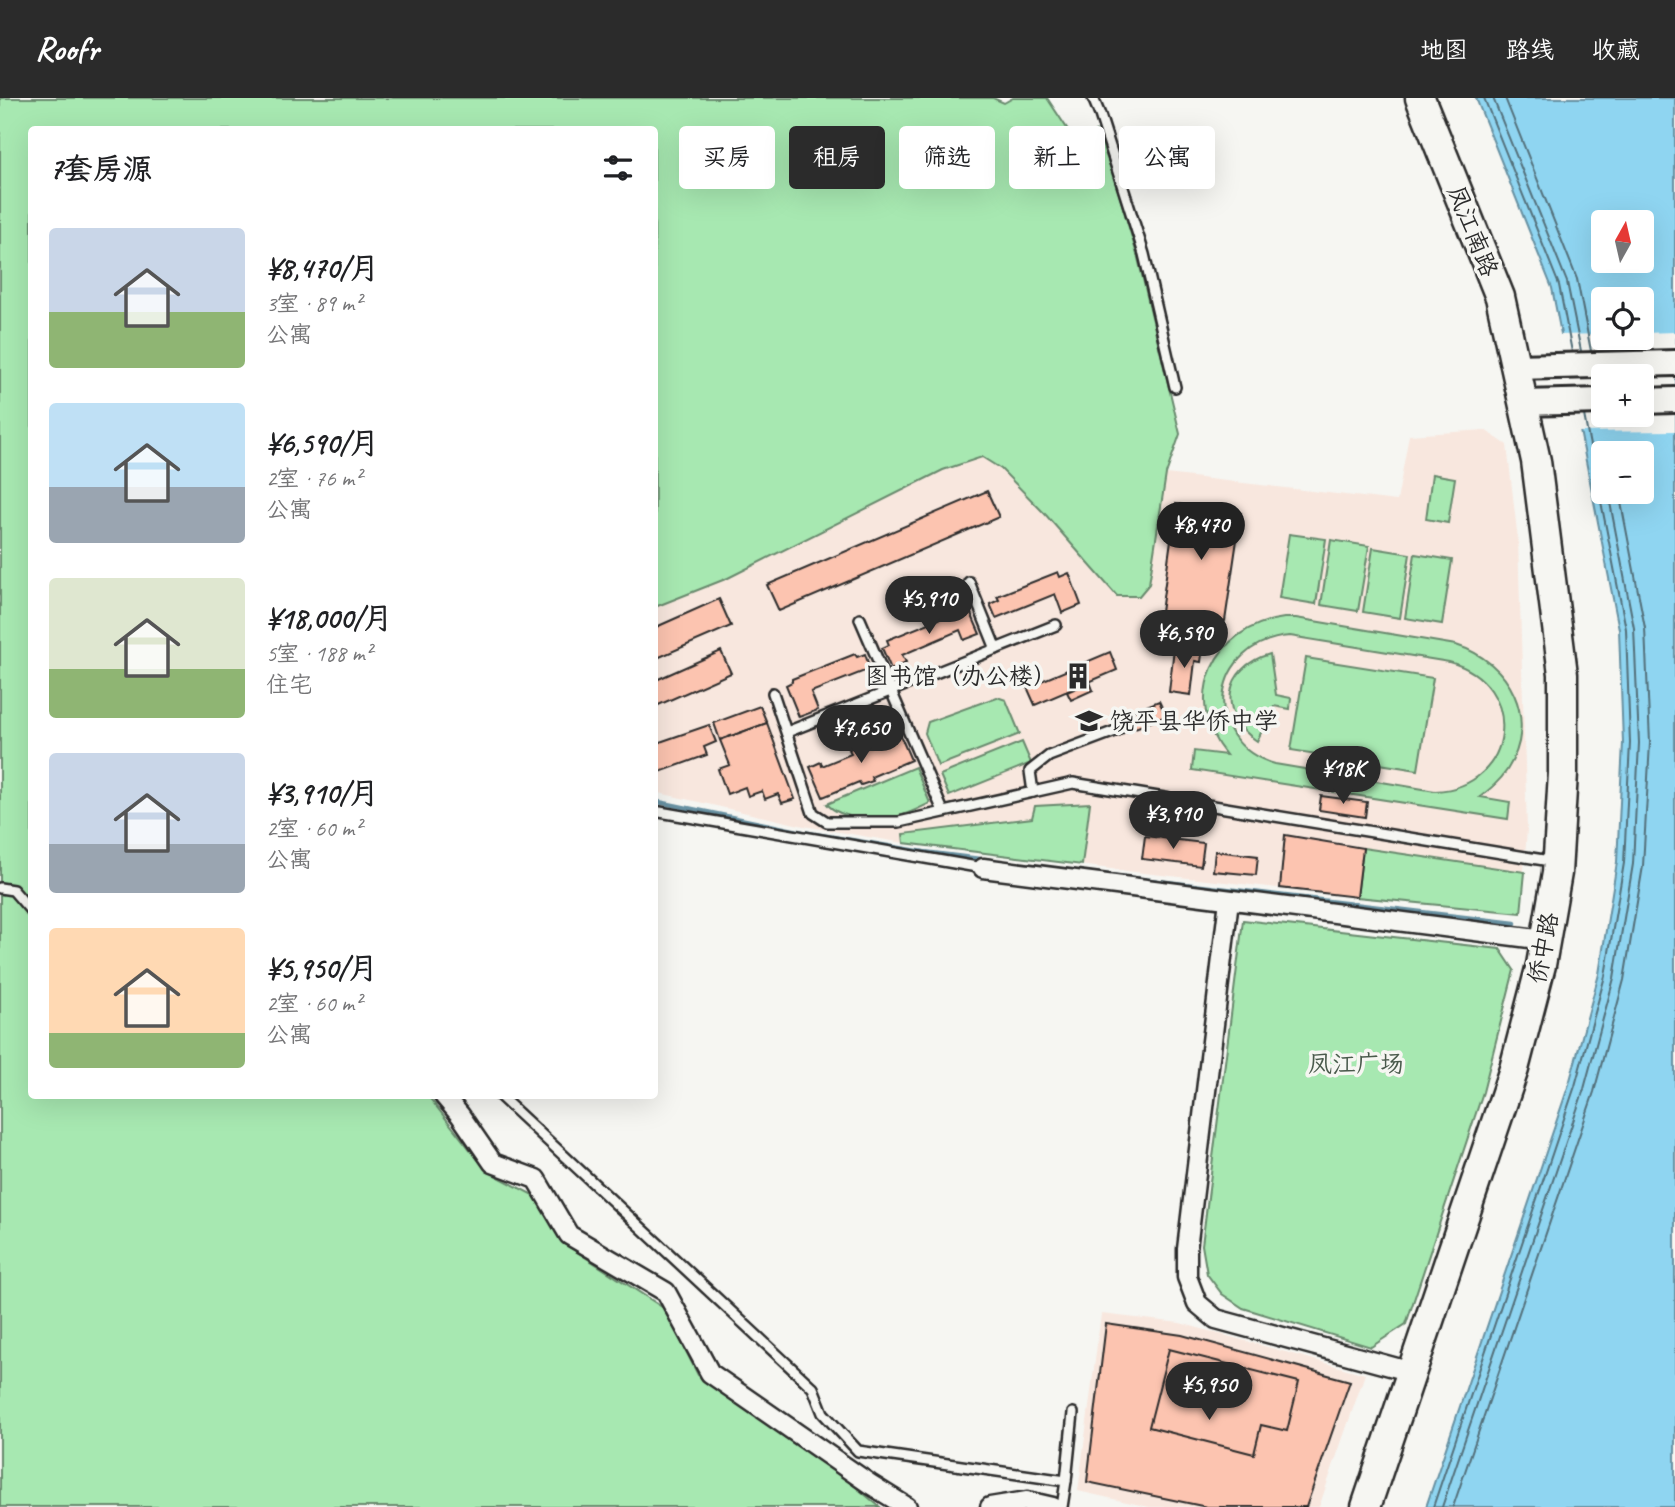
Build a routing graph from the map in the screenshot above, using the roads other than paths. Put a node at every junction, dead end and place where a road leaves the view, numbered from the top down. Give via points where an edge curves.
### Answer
1 (1093, 98) edge
2 (1420, 98) edge
3 (1675, 363) edge
4 (1515, 367) junction
5 (1175, 387) dead end
6 (1675, 400) edge
7 (1591, 401) edge
8 (1654, 401) edge
9 (1523, 403) junction
10 (969, 582) dead end
11 (860, 619) dead end
12 (1056, 625) dead end
13 (996, 649) junction
14 (891, 691) junction
15 (773, 693) dead end
16 (1118, 730) dead end
17 (787, 732) junction
18 (1033, 792) junction
19 (943, 811) junction
20 (658, 812) edge
21 (1558, 863) junction
22 (983, 868) joint
23 (0, 888) edge
24 (1229, 900) junction
25 (28, 907) edge
26 (1545, 940) junction
27 (447, 1099) edge
28 (503, 1099) edge
29 (1412, 1372) junction
30 (1073, 1413) dead end
31 (1066, 1480) junction
32 (907, 1507) edge
33 (990, 1507) edge
34 (1053, 1507) edge
35 (1062, 1507) edge
36 (1366, 1507) edge

1 - 5 lane via 1144,254
2 - 4 main road, 凤江南路 via 1500,297
3 - 4 main road
4 - 9 main road, 侨中路
6 - 8 main road
7 - 9 main road
9 - 21 main road, 侨中路 via 1536,461 1563,674
10 - 13 lane
11 - 14 lane
12 - 13 lane
13 - 14 lane
14 - 17 lane
14 - 19 lane
15 - 17 lane
16 - 18 lane via 1049,756 1030,771
17 - 19 lane via 813,813 827,822 899,822
18 - 19 lane
18 - 21 lane via 1073,783
20 - 22 lane
21 - 26 main road, 侨中路
22 - 24 street
23 - 25 lane via 13,890
24 - 26 street
24 - 29 street via 1187,1249 1187,1277 1197,1303 1216,1320
26 - 29 main road, 侨中路 via 1514,1069
27 - 32 street via 493,1163 536,1179 569,1235 666,1292 710,1373
28 - 31 lane via 813,1388 823,1413 858,1451
29 - 36 main road, 侨中路
30 - 31 lane
31 - 35 lane
33 - 34 street via 1027,1501

